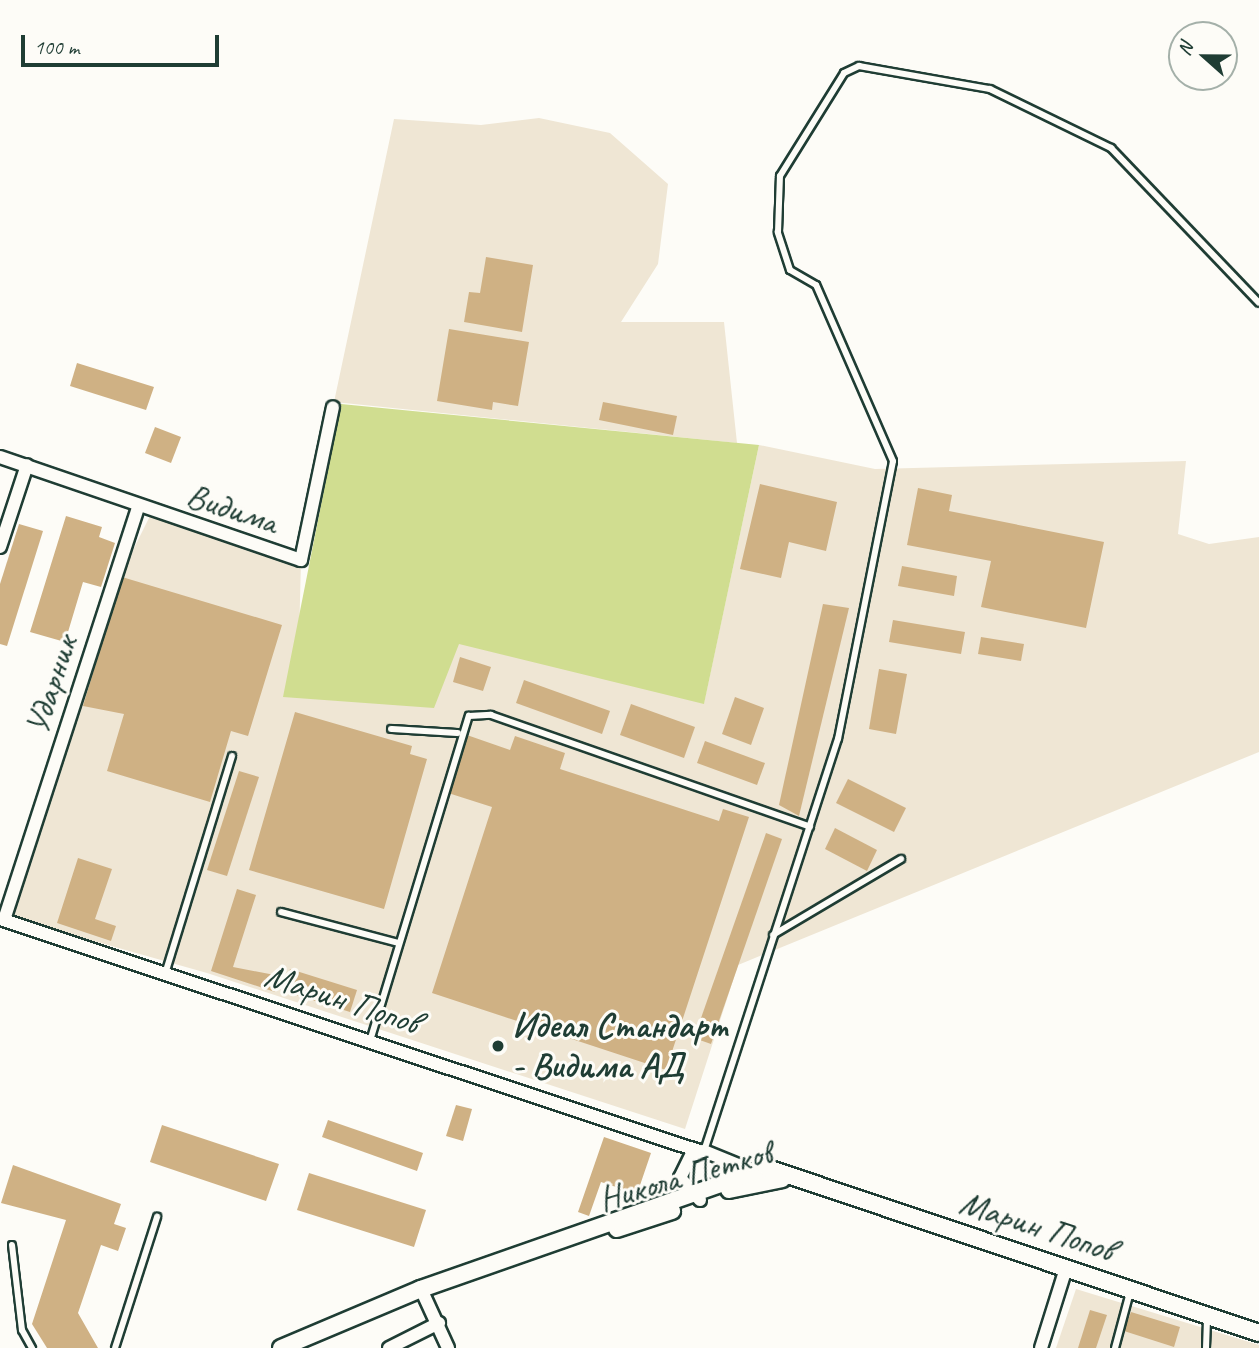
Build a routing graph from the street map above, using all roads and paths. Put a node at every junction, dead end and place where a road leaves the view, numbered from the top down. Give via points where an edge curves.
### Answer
1 (1259, 303) edge
2 (333, 407) dead end
3 (0, 457) edge
4 (27, 465) junction
5 (0, 508) edge
6 (138, 508) junction
7 (9, 522) junction
8 (0, 547) edge
9 (391, 729) dead end
10 (458, 733) junction
11 (232, 756) dead end
12 (810, 827) junction
13 (901, 859) dead end
14 (281, 912) dead end
15 (2, 920) edge
16 (773, 935) junction
17 (398, 943) junction
18 (165, 974) junction
19 (370, 1042) junction
20 (664, 1139) junction
21 (701, 1151) junction
22 (720, 1160) junction
23 (681, 1170) junction
24 (753, 1171) junction
25 (795, 1180) junction
26 (721, 1188) junction
27 (695, 1197) junction
28 (158, 1217) dead end
29 (12, 1245) dead end
30 (1066, 1268) junction
31 (421, 1289) junction
32 (1131, 1290) junction
33 (1208, 1316) junction
34 (439, 1323) junction
35 (1259, 1333) edge
36 (32, 1348) edge
37 (115, 1348) edge
38 (281, 1348) edge
39 (389, 1348) edge
40 (449, 1348) edge
41 (1041, 1348) edge
42 (1115, 1348) edge
43 (1206, 1348) edge

1 - 12 lane via 1111,148 990,89 859,66 844,73 780,176 778,232 790,270 817,285 893,461 838,739
2 - 6 street, Видима via 301,560
3 - 4 street, Видима
4 - 6 street, Видима
4 - 7 street
5 - 7 street
6 - 15 street, Ударник
7 - 8 street
9 - 10 lane
10 - 12 lane via 469,716 491,715
10 - 17 lane
11 - 18 lane
12 - 16 lane
13 - 16 lane
14 - 17 lane
15 - 18 street, Марин Попов
16 - 21 lane
17 - 19 lane
18 - 19 street, Марин Попов
19 - 20 street, Марин Попов
20 - 21 street, Марин Попов
20 - 23 street
21 - 22 street, Марин Попов
21 - 23 street
22 - 24 street, Марин Попов
22 - 26 street
23 - 27 street
24 - 25 main road, Никола Петков via 767,1168
24 - 26 main road, Никола Петков
25 - 26 main road, Никола Петков via 767,1179
25 - 30 main road, Марин Попов
26 - 27 main road, Никола Петков
27 - 31 main road, Никола Петков via 639,1224 568,1240
28 - 37 lane
29 - 36 lane via 22,1330
30 - 32 main road, Марин Попов
30 - 41 street
31 - 34 street
31 - 38 main road, Никола Петков
32 - 33 main road, Марин Попов
32 - 42 lane
33 - 35 main road, Марин Попов
33 - 43 lane
34 - 39 street
34 - 40 street

